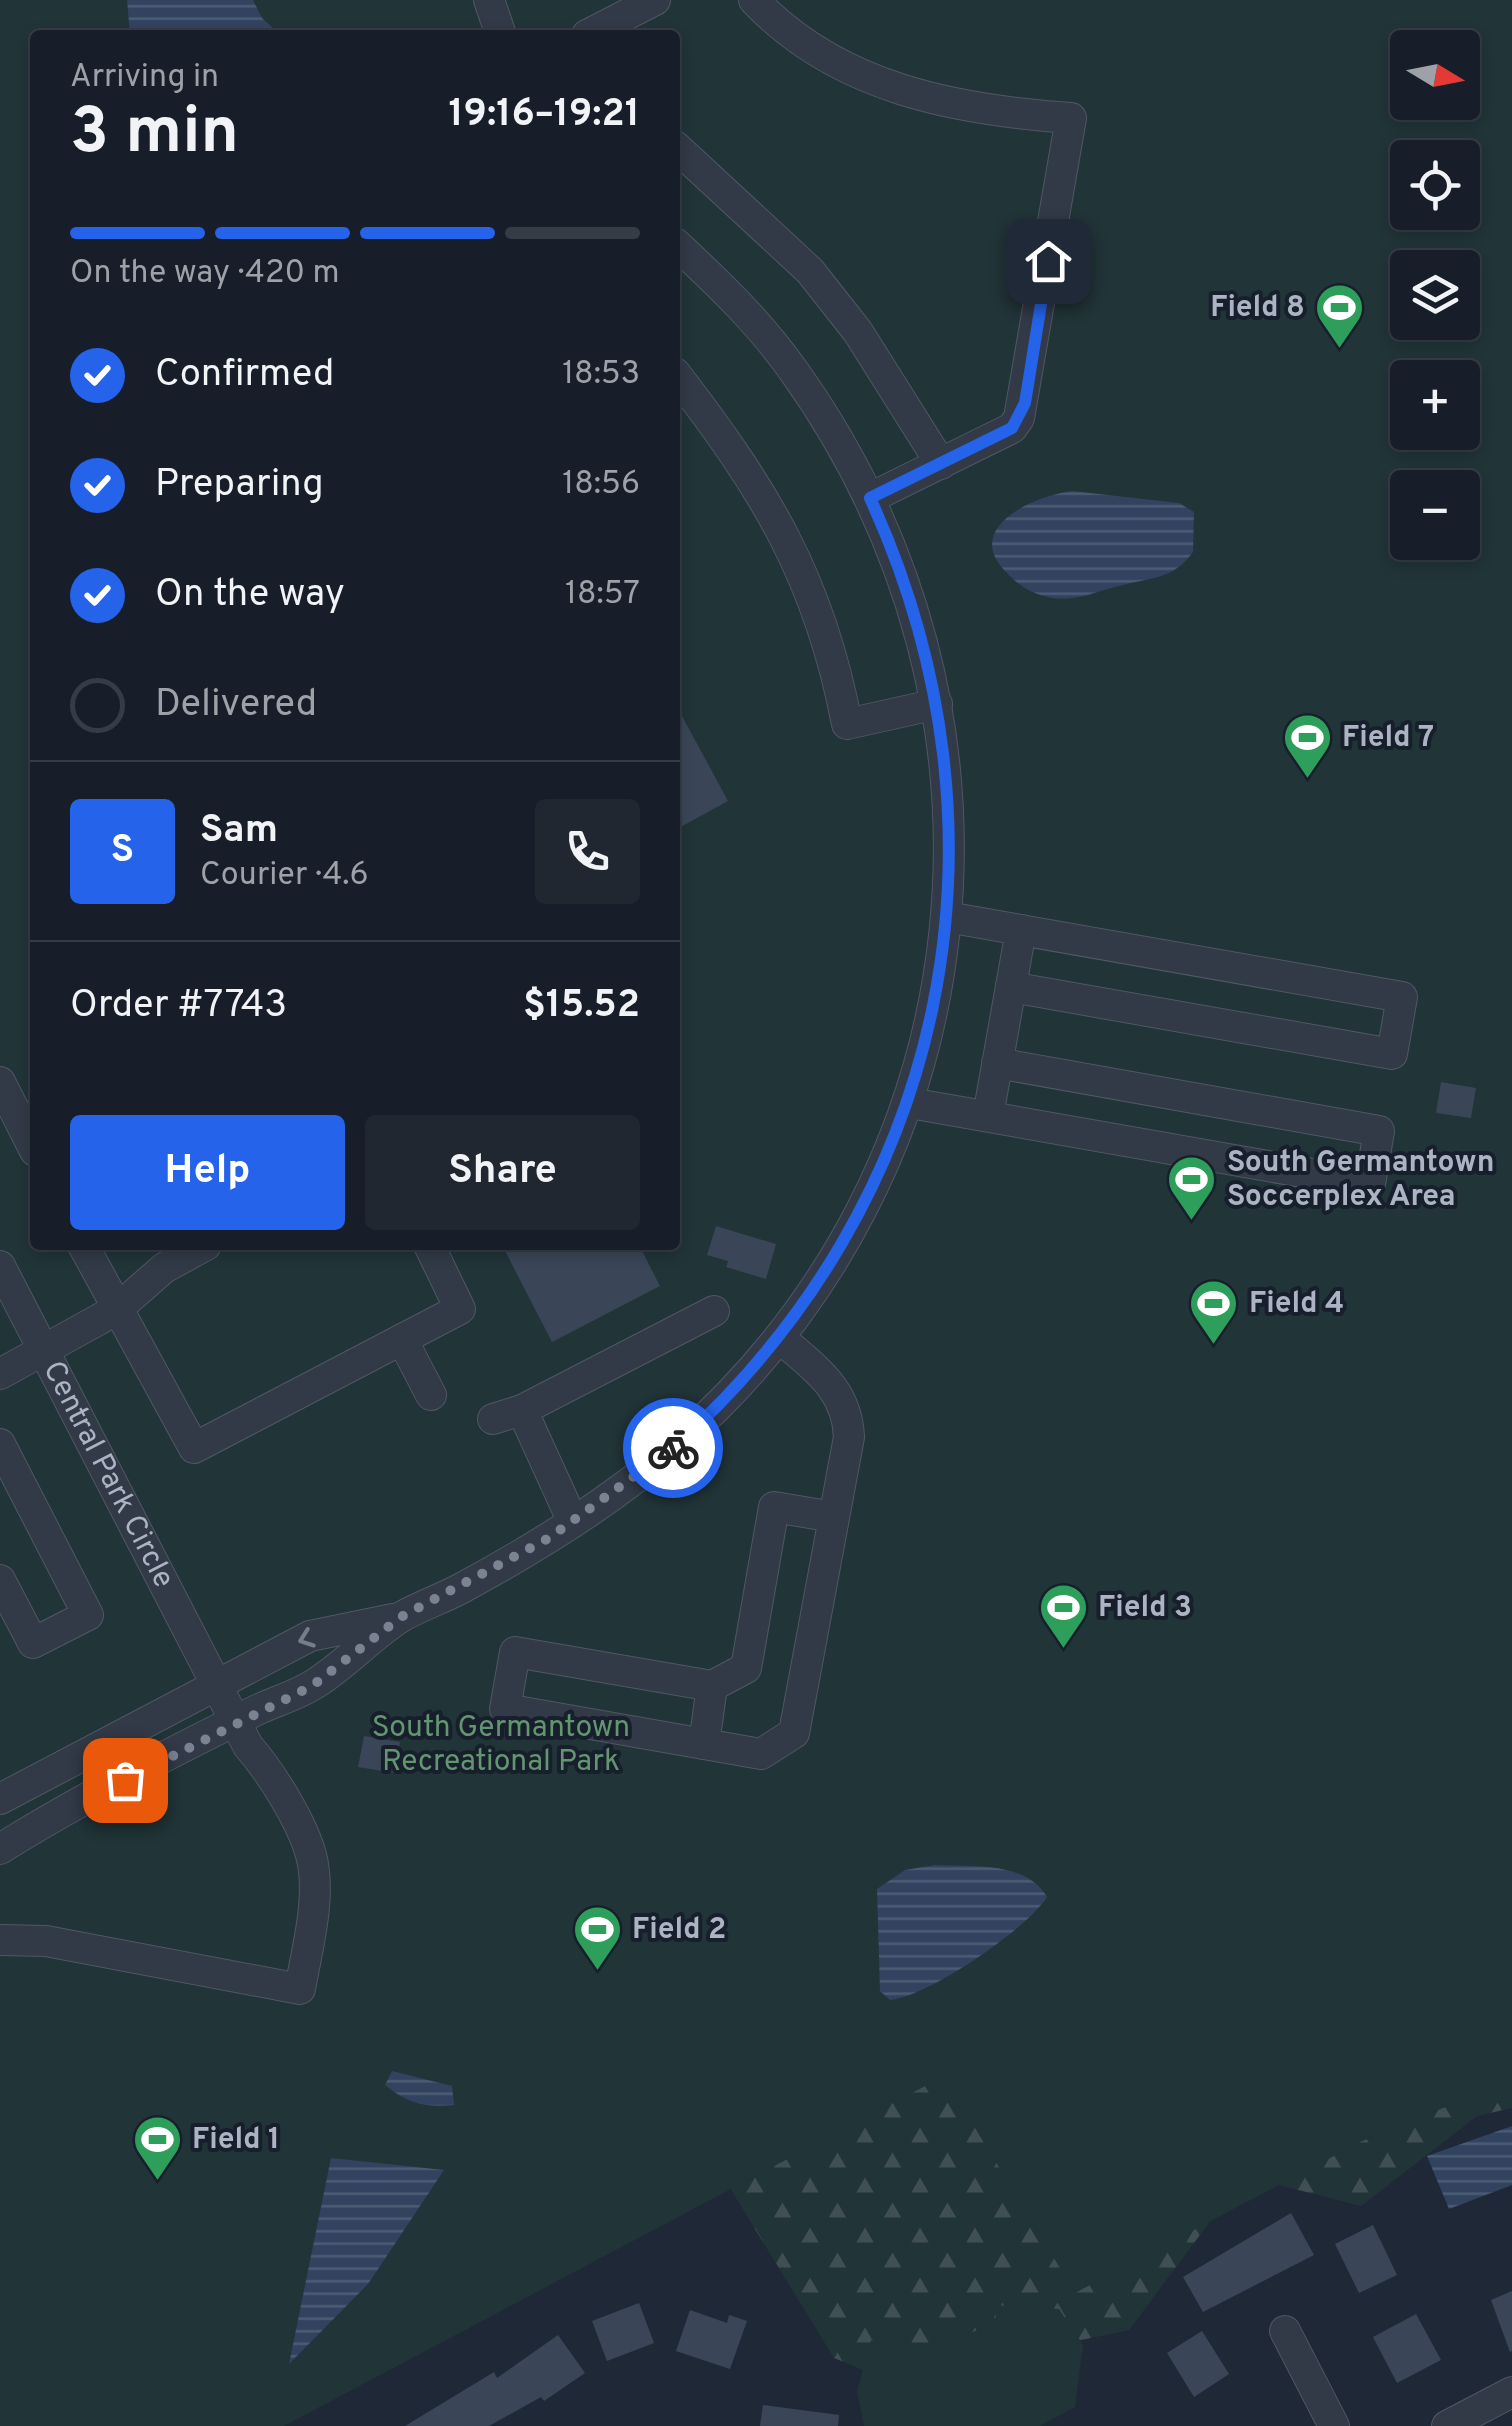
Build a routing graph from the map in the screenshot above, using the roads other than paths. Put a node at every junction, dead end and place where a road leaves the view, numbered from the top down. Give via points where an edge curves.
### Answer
1 (489, 0) edge
2 (655, 0) edge
3 (754, 0) edge
4 (500, 30) edge
5 (597, 30) edge
6 (680, 151) edge
7 (680, 257) edge
8 (680, 380) edge
9 (941, 464) junction
10 (870, 498) junction
11 (937, 704) junction
12 (947, 917) junction
13 (1020, 930) junction
14 (1010, 987) junction
15 (997, 1064) junction
16 (0, 1082) edge
17 (910, 1102) junction
18 (988, 1116) junction
19 (30, 1141) edge
20 (86, 1250) edge
21 (197, 1250) edge
22 (431, 1250) edge
23 (0, 1266) edge
24 (116, 1310) junction
25 (714, 1311) dead end
26 (780, 1338) junction
27 (402, 1339) junction
28 (44, 1351) junction
29 (0, 1374) edge
30 (431, 1395) dead end
31 (522, 1410) junction
32 (493, 1419) dead end
33 (0, 1444) edge
34 (834, 1517) junction
35 (573, 1522) junction
36 (0, 1580) edge
37 (401, 1617) junction
38 (218, 1684) junction
39 (712, 1686) junction
40 (236, 1722) junction
41 (704, 1744) junction
42 (0, 1799) edge
43 (0, 1849) edge
44 (0, 1940) edge
45 (1285, 2332) dead end
46 (1512, 2392) edge
47 (1334, 2426) edge
48 (1447, 2426) edge

1 - 4 street
2 - 5 street
3 - 9 street via 814,53 898,90 1013,114 1070,118 1025,403 1012,428
6 - 9 street via 810,272 895,386
7 - 10 street via 791,366
8 - 11 street via 756,481 786,534 819,608 847,724
9 - 10 street
10 - 11 street via 920,629
11 - 12 street via 950,834
12 - 13 street
12 - 17 street via 931,1024
13 - 14 street
13 - 14 street via 1402,997 1392,1054
14 - 15 street
15 - 18 street
15 - 18 street via 1379,1131 1370,1184
16 - 19 street
17 - 18 street
17 - 26 street via 839,1253
20 - 24 street
21 - 24 street via 164,1268
22 - 27 street via 460,1309
23 - 28 street, Central Park Circle
24 - 27 street via 194,1448
24 - 28 street
25 - 31 street
26 - 34 street via 833,1384 848,1416
26 - 35 street via 675,1446
27 - 30 street
28 - 29 street
28 - 38 street, Central Park Circle
31 - 32 street
31 - 35 street
33 - 36 street via 88,1614 33,1643
34 - 39 street via 774,1507 746,1668
34 - 41 street via 794,1733 761,1754
35 - 37 street
37 -> 38 street via 310,1636
37 - 40 street via 312,1686
38 - 40 street, Central Park Circle
38 - 42 street
39 - 41 street
39 - 41 street via 515,1652 505,1709
40 - 43 street
40 - 44 street, Central Park Circle via 312,1856 300,1989 46,1941
45 - 47 street
46 - 48 street

